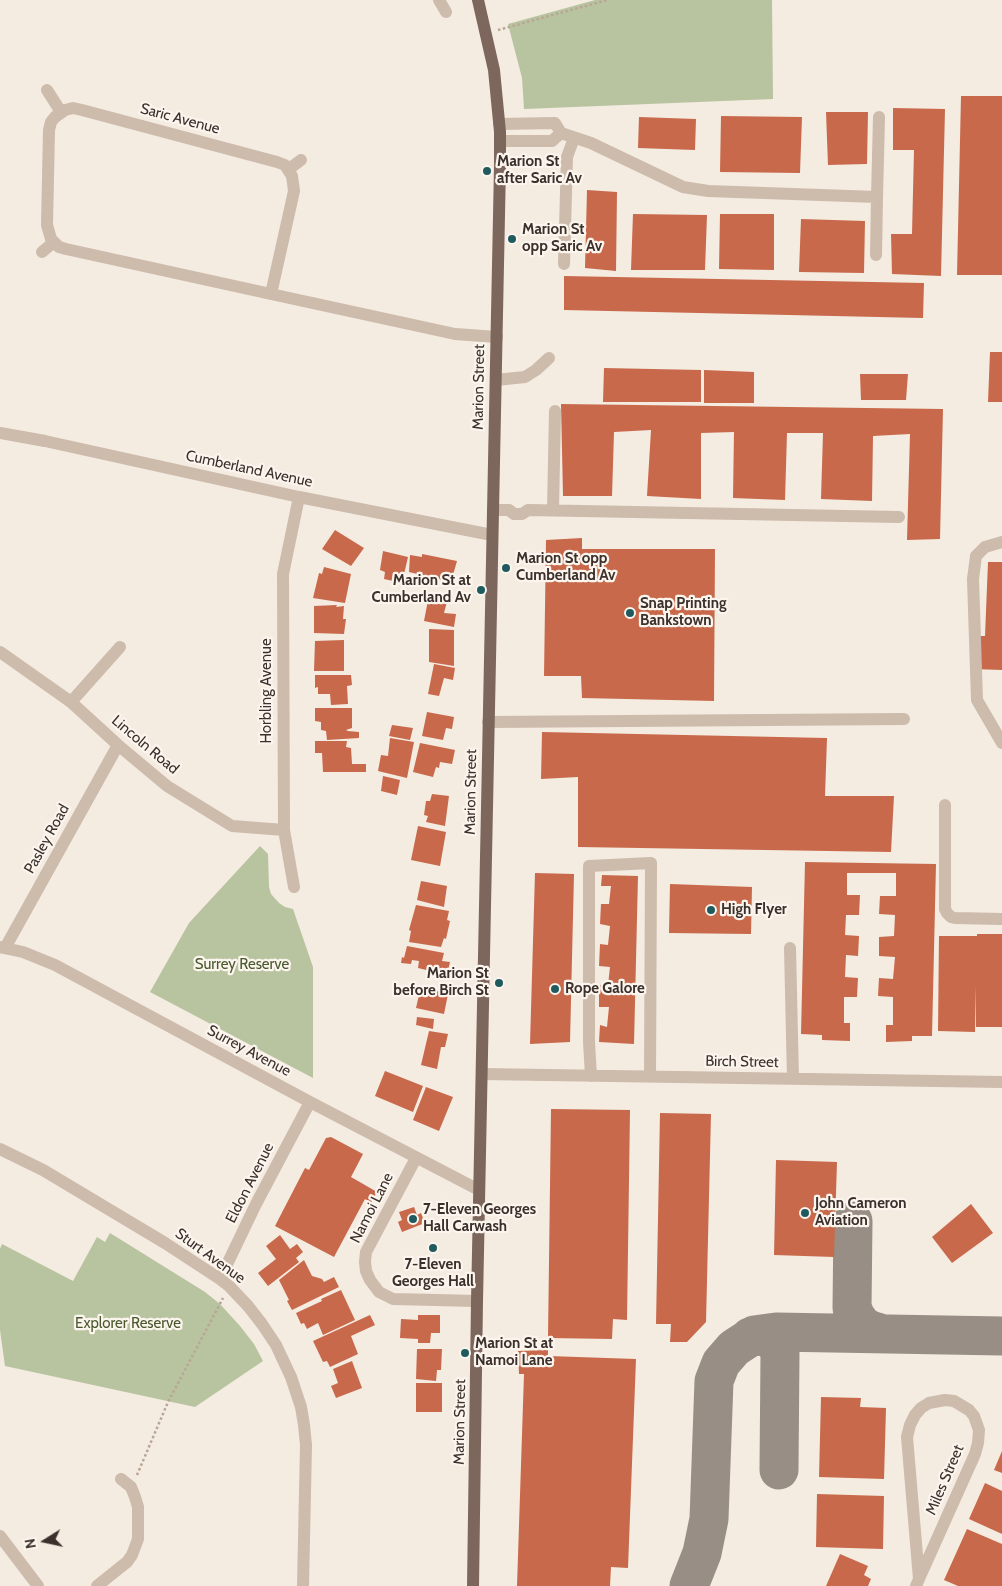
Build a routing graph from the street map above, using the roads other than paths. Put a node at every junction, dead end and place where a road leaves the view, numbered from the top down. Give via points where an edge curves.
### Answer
1 (439, 0) edge
2 (478, 0) edge
3 (446, 12) dead end
4 (47, 90) dead end
5 (60, 112) junction
6 (879, 116) dead end
7 (499, 124) junction
8 (568, 135) junction
9 (500, 141) junction
10 (301, 160) dead end
11 (288, 169) junction
12 (877, 197) junction
13 (54, 242) junction
14 (42, 252) dead end
15 (876, 255) dead end
16 (564, 264) dead end
17 (271, 294) junction
18 (497, 337) junction
19 (549, 358) dead end
20 (496, 380) junction
21 (555, 410) dead end
22 (0, 433) edge
23 (299, 497) junction
24 (493, 510) junction
25 (553, 510) junction
26 (899, 517) dead end
27 (492, 535) junction
28 (1002, 542) edge
29 (120, 647) dead end
30 (0, 652) edge
31 (71, 702) junction
32 (904, 719) dead end
33 (488, 722) junction
34 (1002, 743) edge
35 (118, 745) junction
36 (945, 805) dead end
37 (284, 830) junction
38 (294, 887) dead end
39 (1002, 919) edge
40 (2, 948) edge
41 (790, 948) dead end
42 (482, 1074) junction
43 (591, 1076) junction
44 (650, 1077) junction
45 (793, 1079) junction
46 (1002, 1082) edge
47 (310, 1102) junction
48 (0, 1149) edge
49 (416, 1158) junction
50 (479, 1190) junction
51 (224, 1282) junction
52 (477, 1301) junction
53 (126, 1483) road end
54 (0, 1536) edge
55 (917, 1583) edge
56 (38, 1586) edge
57 (97, 1586) edge
58 (303, 1586) edge
59 (473, 1586) edge

1 - 3 street
2 - 7 main road, Marion Street via 494,70
4 - 5 street
5 - 11 street, Saric Avenue via 73,108 82,110 278,162
5 - 13 street via 51,122 50,130 47,225
6 - 12 street
7 - 8 street via 555,123
7 - 9 main road, Marion Street
8 - 9 street via 552,141
8 - 12 street via 592,143 683,187 708,191
8 - 16 street
9 - 18 main road, Marion Street
10 - 11 street
11 - 17 street via 294,191
12 - 15 street
13 - 14 street
13 - 17 street via 66,249
17 - 18 street via 456,334
18 - 20 main road, Marion Street
19 - 20 street via 525,377
20 - 24 main road, Marion Street
21 - 25 street
22 - 23 street, Cumberland Avenue
23 - 27 street, Cumberland Avenue
23 - 37 street, Horbling Avenue via 283,574
24 - 25 street via 509,510 514,514 528,510
24 - 27 main road, Marion Street
25 - 26 street
27 - 33 main road, Marion Street
28 - 34 street via 985,547 976,556 973,579 977,700
29 - 31 street
30 - 31 street, Lincoln Road
31 - 35 street, Lincoln Road
32 - 33 street
33 - 42 main road, Marion Street
35 - 37 street, Lincoln Road via 167,786 232,826
35 - 40 street, Pasley Road
36 - 39 street via 947,913 955,918
37 - 38 street, Horbling Avenue
40 - 47 street, Surrey Avenue via 23,952 55,965
41 - 45 street
42 - 43 street, Birch Street
42 - 50 main road, Marion Street
43 - 44 street, Birch Street
43 - 44 street via 589,866 651,863
44 - 45 street, Birch Street
45 - 46 street, Birch Street
47 - 49 street, Surrey Avenue
47 - 51 street, Eldon Avenue via 256,1204
48 - 51 street, Sturt Avenue via 43,1170
49 - 50 street, Surrey Avenue
49 - 52 street, Namoi Lane via 366,1252 366,1271 379,1292 393,1299
50 - 52 main road, Marion Street
51 - 58 street, Sturt Avenue via 248,1306 276,1345 301,1407 306,1445
52 - 59 main road, Marion Street
53 - 57 street via 138,1507 138,1539 127,1562
54 - 56 street
55 - 55 street, Miles Street via 907,1438 910,1425 922,1408 929,1403 954,1401 974,1416 979,1430 978,1443

